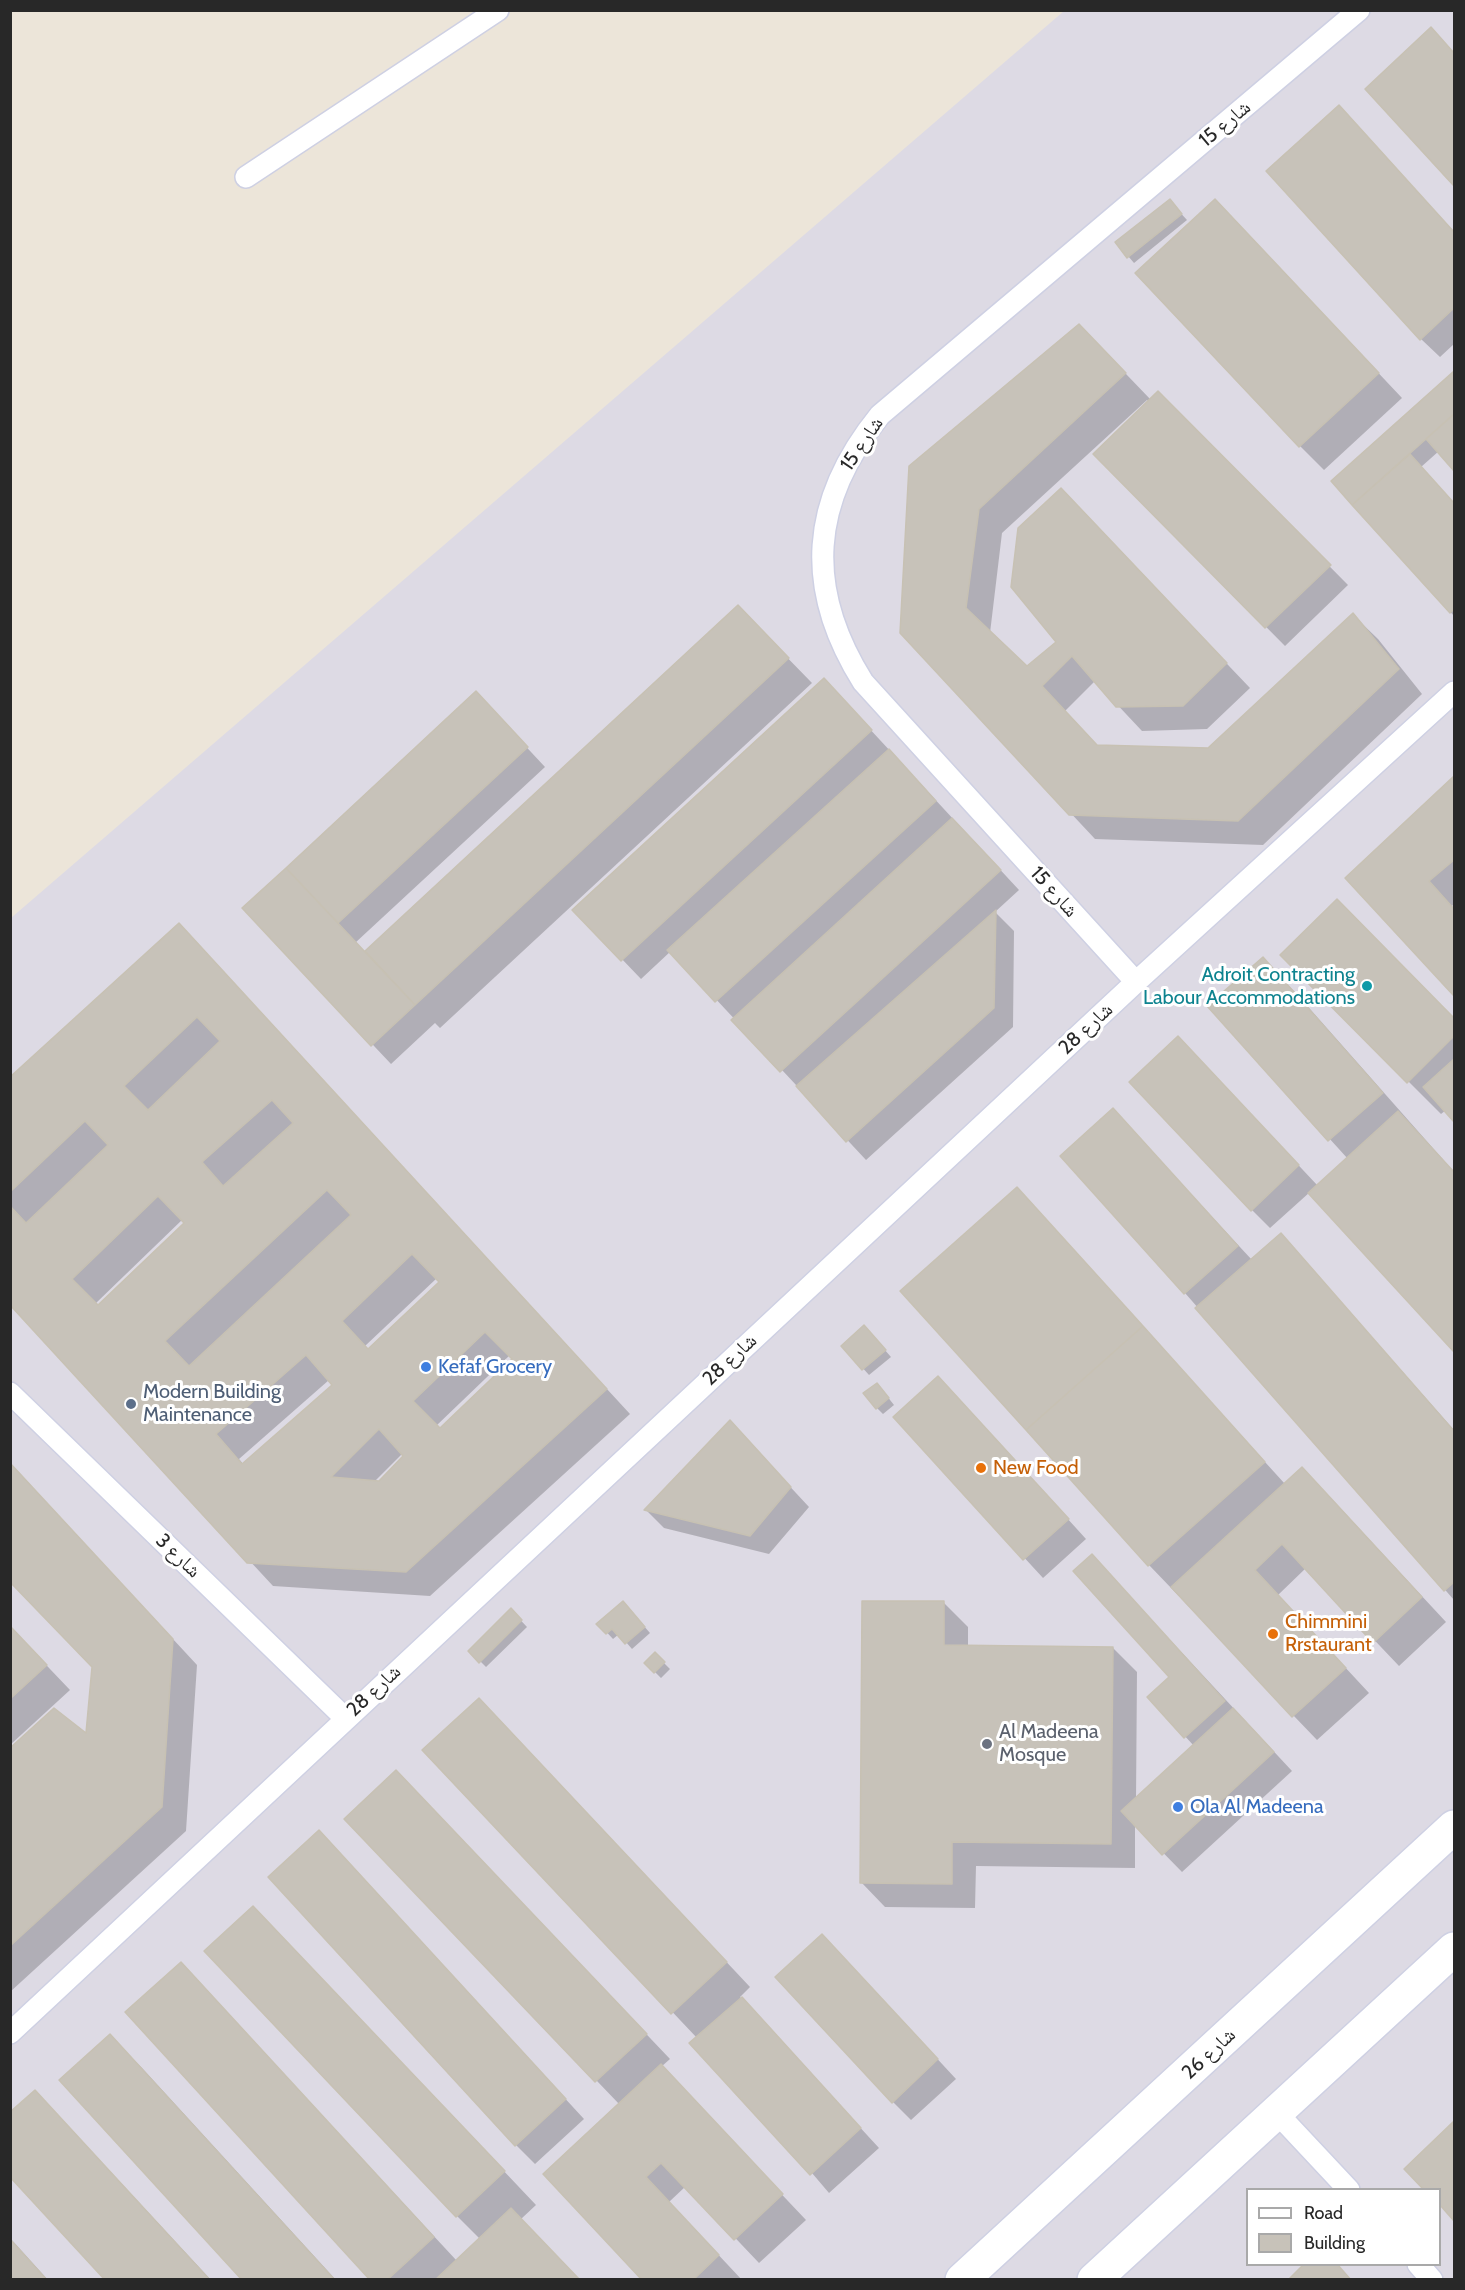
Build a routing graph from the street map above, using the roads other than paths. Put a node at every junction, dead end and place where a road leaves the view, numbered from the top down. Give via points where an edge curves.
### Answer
1 (498, 10) edge
2 (1359, 10) edge
3 (246, 177) dead end
4 (1455, 692) edge
5 (1136, 982) junction
6 (10, 1394) edge
7 (345, 1718) junction
8 (1455, 1827) edge
9 (1455, 1949) edge
10 (10, 2033) edge
11 (1276, 2112) junction
12 (1347, 2188) edge
13 (1419, 2266) edge
14 (962, 2280) edge
15 (1094, 2280) edge
16 (1432, 2280) edge

1 - 3 lane
2 - 5 lane, شارع 15 via 880,415 849,459 831,498 823,562 833,625 846,655 864,682
4 - 5 lane, شارع 28
5 - 7 lane, شارع 28
6 - 7 lane, شارع 3
7 - 10 lane, شارع 28
8 - 14 street, شارع 26
9 - 11 street
11 - 12 lane
11 - 15 street
13 - 16 lane

